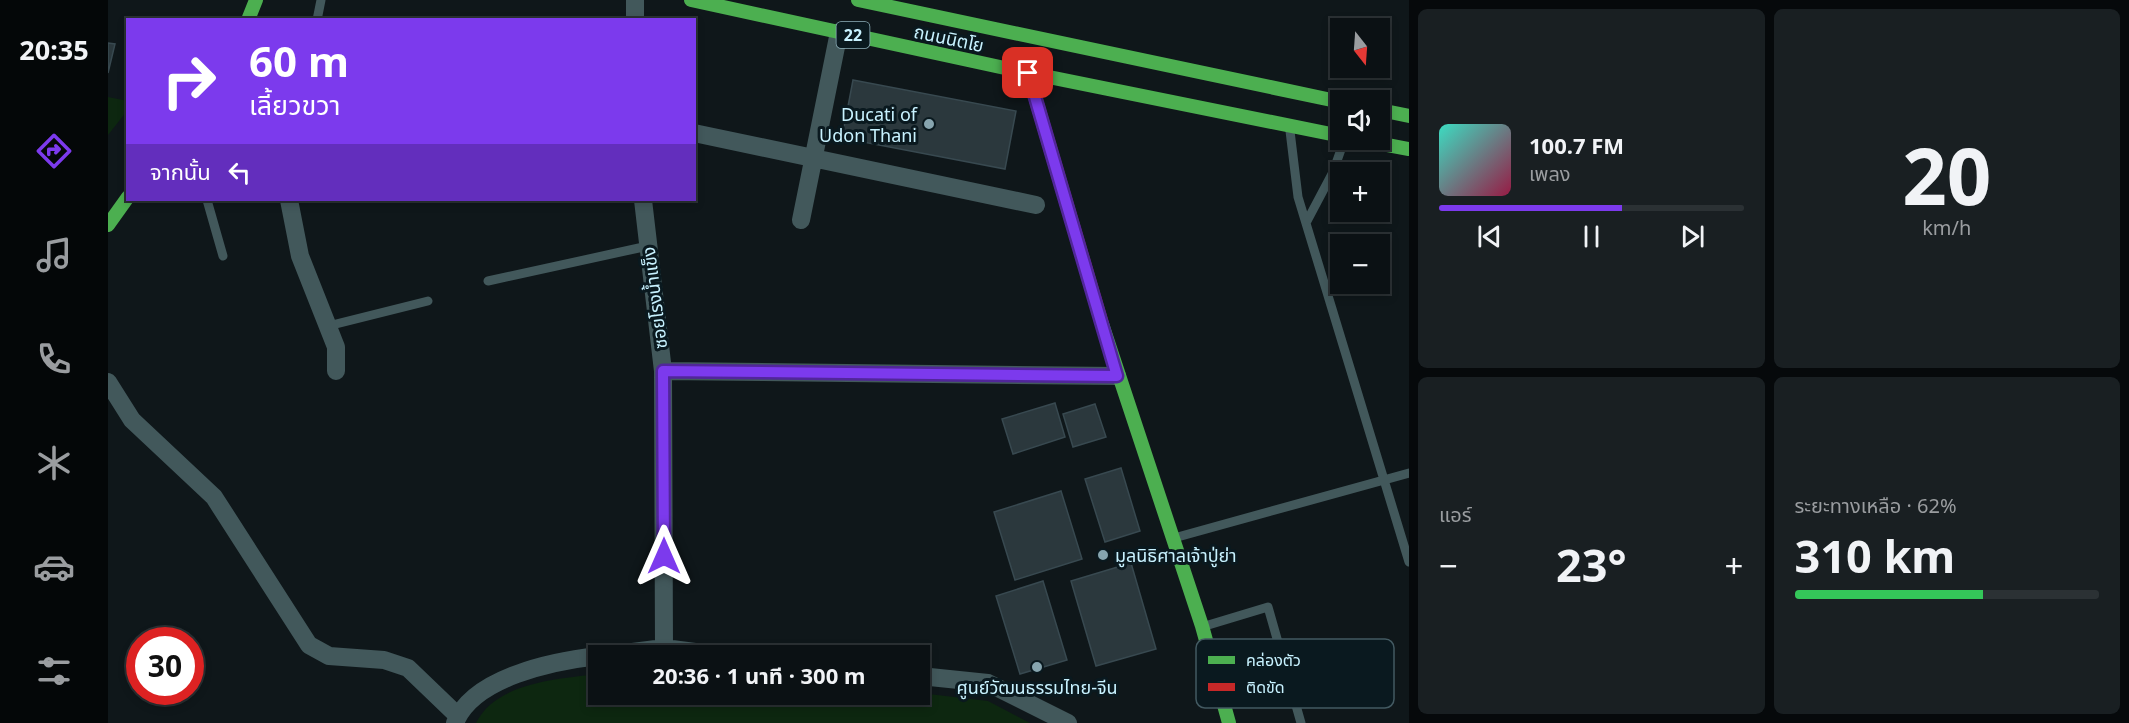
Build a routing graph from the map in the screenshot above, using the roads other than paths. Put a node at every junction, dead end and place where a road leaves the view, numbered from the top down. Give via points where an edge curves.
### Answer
1 (321, 0) edge
2 (635, 0) edge
3 (691, 0) edge
4 (858, 0) edge
5 (317, 18) edge
6 (635, 18) edge
7 (839, 32) junction
8 (1021, 72) junction
9 (1330, 100) edge
10 (1390, 112) edge
11 (1409, 116) edge
12 (1289, 125) junction
13 (696, 133) edge
14 (1330, 134) edge
15 (1390, 145) edge
16 (1409, 149) edge
17 (1341, 150) edge
18 (814, 158) junction
19 (126, 200) edge
20 (207, 201) edge
21 (289, 201) edge
22 (643, 201) edge
23 (1036, 205) dead end
24 (801, 220) dead end
25 (1306, 223) junction
26 (108, 225) edge
27 (648, 246) junction
28 (224, 256) dead end
29 (488, 281) dead end
30 (428, 301) dead end
31 (328, 326) junction
32 (336, 370) dead end
33 (663, 371) junction
34 (1117, 376) junction
35 (108, 382) edge
36 (1409, 473) edge
37 (1384, 480) junction
38 (1172, 539) junction
39 (1409, 562) edge
40 (1202, 626) junction
41 (1206, 639) edge
42 (1277, 639) edge
43 (664, 645) edge
44 (588, 657) edge
45 (930, 677) edge
46 (1225, 708) edge
47 (1297, 708) edge
48 (457, 720) edge
49 (1068, 723) edge
50 (1229, 723) edge
51 (1301, 723) edge

1 - 5 lane
2 - 6 street
3 - 7 main road, ถนนนิตโย / 22
4 - 9 main road, ถนนนิตโย / 22
7 - 8 main road, ถนนนิตโย / 22
7 - 18 street
8 - 12 main road, ถนนนิตโย
8 - 34 main road
10 - 11 main road
12 - 14 main road, ถนนนิตโย
12 - 25 lane via 1294,178
13 - 18 street
15 - 16 main road
17 - 25 lane
18 - 23 street
18 - 24 street
19 - 26 main road
20 - 28 lane
21 - 31 street via 300,256
22 - 27 street, ซอยโรงน้ำแข็ง
25 - 37 lane
27 - 29 lane
27 - 33 street, ซอยโรงน้ำแข็ง
30 - 31 lane
31 - 32 street via 336,347
33 - 34 street
33 - 43 street, ซอยโรงน้ำแข็ง
34 - 38 main road
35 - 48 street via 132,420 214,497 309,645 329,656 384,660 408,668
36 - 37 lane
37 - 38 lane
37 - 39 lane
38 - 40 main road
40 - 41 main road
40 - 42 lane via 1268,607
44 - 48 street via 508,676 461,708
45 - 49 street via 988,683
46 - 50 main road
47 - 51 lane

